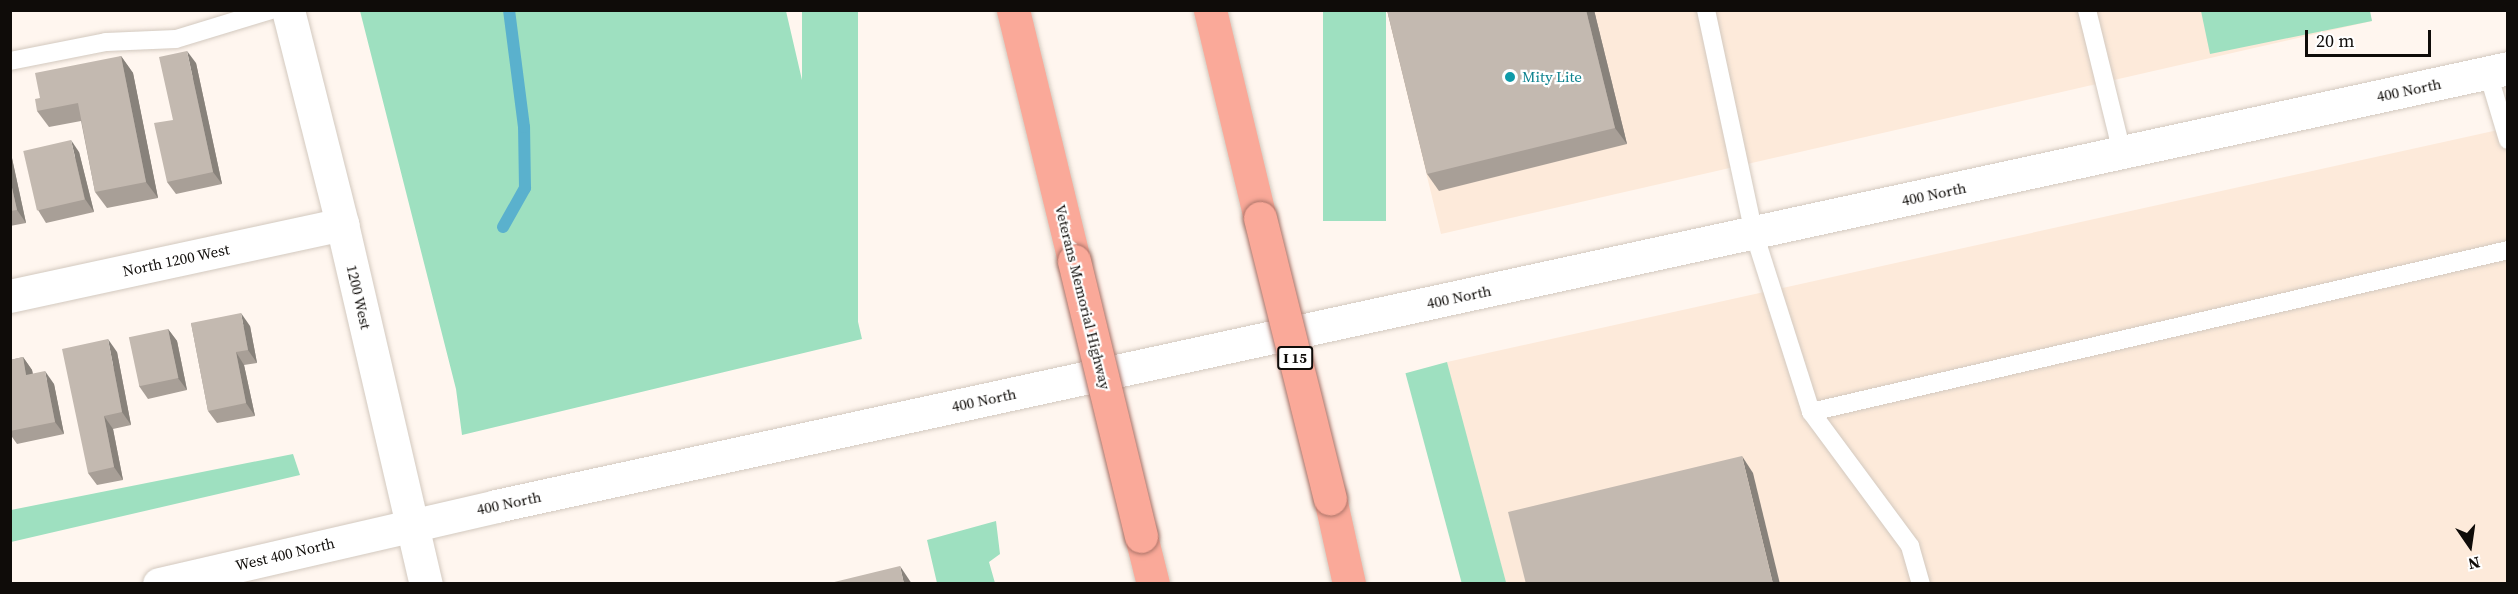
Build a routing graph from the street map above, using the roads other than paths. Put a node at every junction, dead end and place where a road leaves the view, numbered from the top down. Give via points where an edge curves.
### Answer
1 (272, 10) edge
2 (288, 10) edge
3 (1013, 10) edge
4 (1210, 10) edge
5 (1706, 10) edge
6 (2087, 10) edge
7 (10, 61) edge
8 (2498, 70) edge
9 (2508, 140) edge
10 (2122, 153) junction
11 (342, 224) junction
12 (1754, 233) junction
13 (2508, 250) edge
14 (10, 296) edge
15 (1811, 412) junction
16 (411, 525) junction
17 (159, 584) edge
18 (426, 584) edge
19 (1153, 584) edge
20 (1349, 584) edge
21 (1921, 584) edge

1 - 7 lane via 176,39 106,42
2 - 11 main road, 1200 West
3 - 19 highway, Veterans Memorial Highway, bridge
4 - 20 highway, I 15, bridge
5 - 12 lane
6 - 10 lane
8 - 9 lane
8 - 10 main road, 400 North
10 - 12 main road, 400 North
11 - 14 main road, North 1200 West
11 - 16 main road, 1200 West
12 - 15 lane
12 - 16 main road, 400 North
13 - 15 lane
15 - 21 lane via 1910,546
16 - 17 main road, West 400 North
16 - 18 main road, 1200 West

